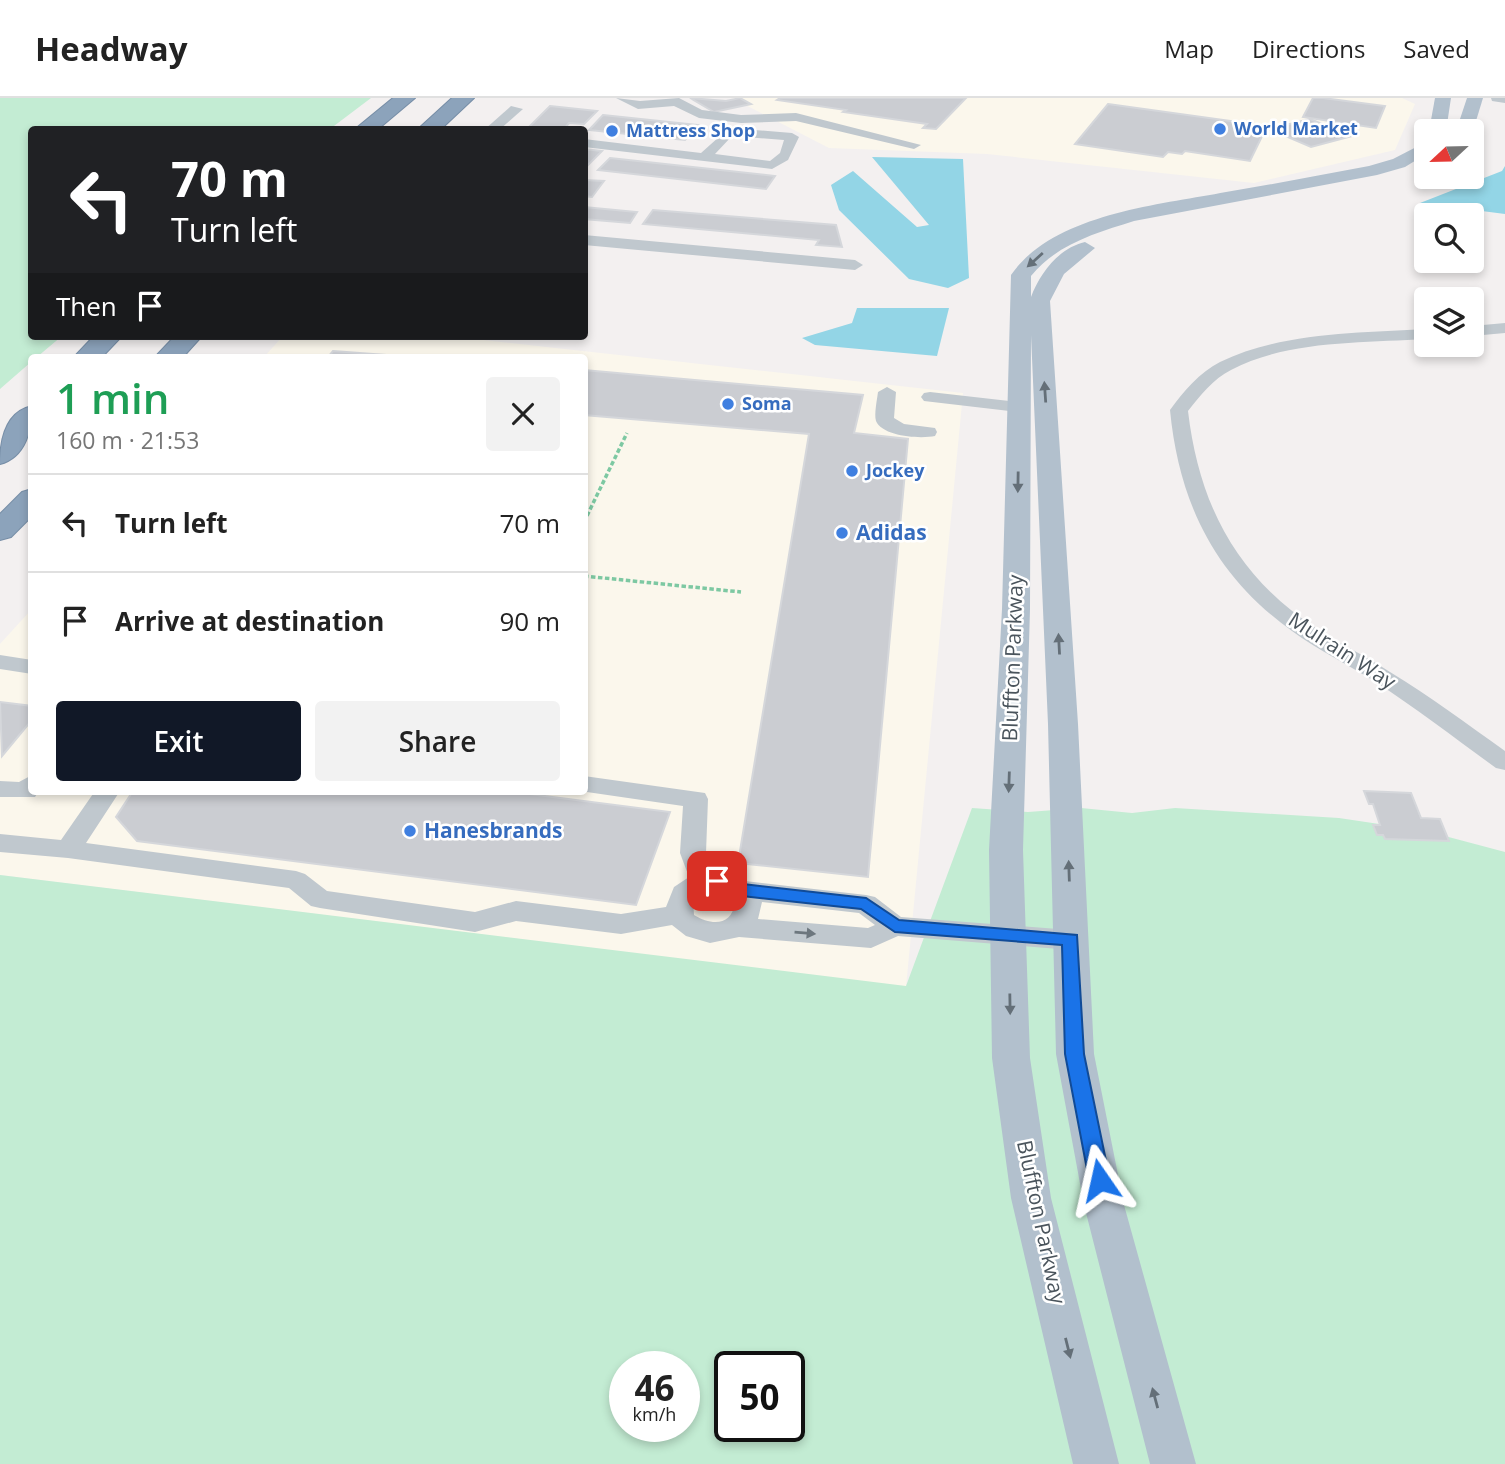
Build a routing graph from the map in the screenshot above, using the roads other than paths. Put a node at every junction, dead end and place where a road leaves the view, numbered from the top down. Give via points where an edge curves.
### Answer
1 (405, 98) edge
2 (464, 98) edge
3 (622, 98) edge
4 (1443, 98) edge
5 (1475, 98) edge
6 (1497, 98) edge
7 (1505, 99) edge
8 (673, 100) edge
9 (516, 109) dead end
10 (1440, 119) edge
11 (1469, 119) edge
12 (369, 126) edge
13 (438, 126) edge
14 (495, 126) edge
15 (841, 127) junction
16 (588, 143) edge
17 (790, 144) junction
18 (914, 145) dead end
19 (1414, 155) edge
20 (705, 157) junction
21 (1414, 169) edge
22 (588, 227) edge
23 (588, 240) edge
24 (794, 246) dead end
25 (732, 254) junction
26 (855, 265) dead end
27 (723, 271) dead end
28 (1505, 328) edge
29 (1484, 330) edge
30 (1414, 335) edge
31 (104, 340) edge
32 (185, 340) edge
33 (90, 354) edge
34 (171, 354) edge
35 (887, 392) dead end
36 (930, 397) dead end
37 (1020, 407) junction
38 (28, 416) edge
39 (28, 417) edge
40 (928, 432) dead end
41 (0, 440) edge
42 (0, 455) edge
43 (28, 502) edge
44 (0, 531) edge
45 (0, 662) edge
46 (28, 666) edge
47 (1505, 762) edge
48 (588, 785) edge
49 (28, 788) edge
50 (0, 789) edge
51 (104, 795) edge
52 (0, 843) edge
53 (68, 849) junction
54 (704, 882) junction
55 (742, 890) junction
56 (678, 914) junction
57 (895, 926) junction
58 (737, 927) junction
59 (1008, 935) junction
60 (1071, 940) junction
61 (1096, 1464) edge
62 (1173, 1464) edge

1 - 12 highway
2 - 13 highway
3 - 8 street via 638,105
4 - 10 main road
5 - 11 main road
6 - 7 street
8 - 15 street via 699,114 722,118 796,117
9 - 14 street
15 - 17 street
15 - 18 street
16 - 20 street
17 - 20 street via 729,132
17 - 20 street via 782,161 772,165
19 -> 37 main road, Bluffton Parkway via 1371,171 1130,216 1051,247 1021,275
60 -> 21 main road, Bluffton Parkway via 1041,346 1041,301 1047,278 1066,260 1121,231 1338,189
22 - 24 street
23 - 25 street
25 - 26 street
25 - 27 street
28 - 29 street
30 - 47 street, Mulrain Way via 1330,341 1227,366 1204,381 1179,410 1181,446 1202,515 1229,560 1258,590 1297,625 1383,677
31 - 33 highway
32 - 34 highway
35 - 40 street via 884,420 899,429
36 - 37 street
37 -> 59 main road, Bluffton Parkway via 1006,850
38 - 41 highway
39 - 42 highway
43 - 44 highway
45 - 46 street
48 - 54 street via 696,799 693,853
49 - 50 street
51 - 53 street
52 - 53 street
53 - 56 street via 296,880 320,899 475,922 516,911 621,924
54 - 55 street via 731,884
54 - 56 street via 682,894
55 - 57 street via 866,904
55 - 58 street via 750,909
56 - 58 street via 685,923 709,933
58 -> 57 street via 871,938
57 - 59 street
59 - 60 street
59 -> 61 main road, Bluffton Parkway via 1011,1058 1031,1198
62 -> 60 main road, Bluffton Parkway via 1104,1206 1075,1054

